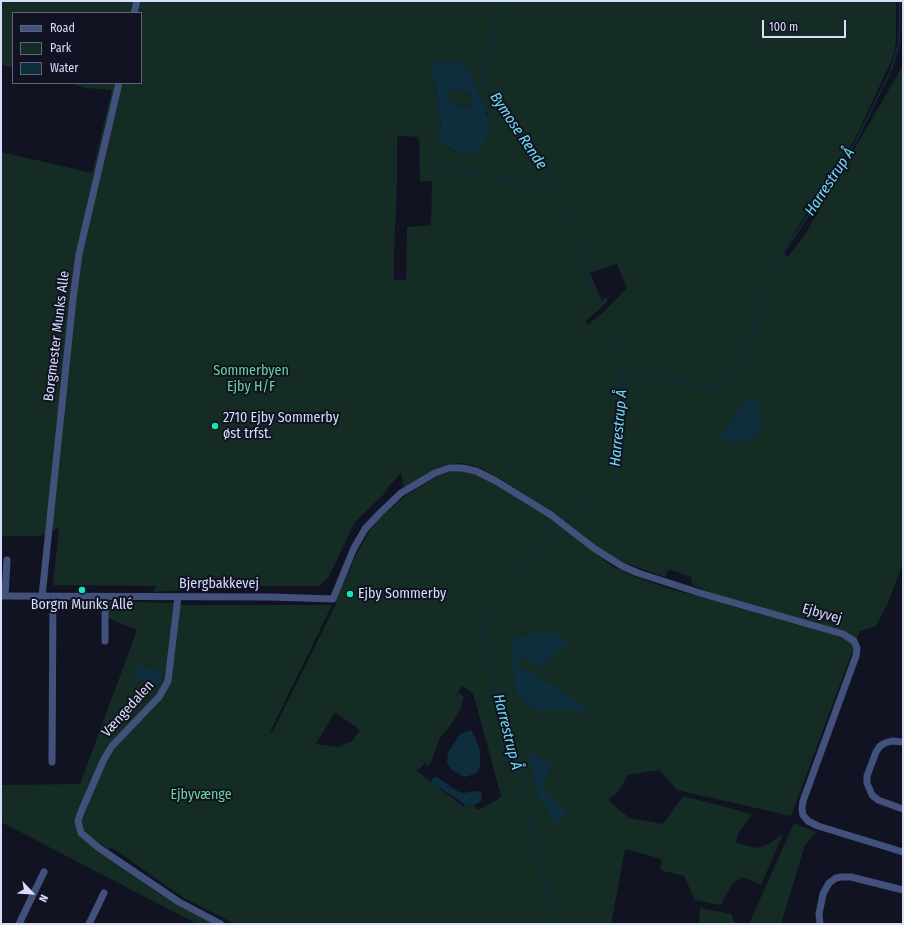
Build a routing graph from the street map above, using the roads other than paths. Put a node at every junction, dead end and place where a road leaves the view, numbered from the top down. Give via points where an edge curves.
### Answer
1 (136, 1) edge
2 (134, 12) edge
3 (119, 84) edge
4 (7, 560) dead end
5 (3, 596) edge
6 (42, 596) junction
7 (53, 596) junction
8 (105, 597) junction
9 (178, 597) junction
10 (333, 599) joint
11 (105, 640) dead end
12 (903, 742) edge
13 (52, 762) dead end
14 (903, 809) edge
15 (903, 852) edge
16 (44, 872) dead end
17 (903, 890) edge
18 (104, 894) dead end
19 (19, 924) edge
20 (89, 924) edge
21 (221, 924) edge
22 (820, 924) edge

1 - 2 street
3 - 6 street, Borgmester Munks Alle via 79,254
4 - 5 street, Bjergbakkevej
5 - 6 street, Bjergbakkevej
6 - 7 street, Bjergbakkevej
7 - 8 street, Bjergbakkevej
7 - 13 street
8 - 9 street, Bjergbakkevej
8 - 11 street
9 - 10 street, Bjergbakkevej
9 - 21 street, Vængedalen via 168,682 159,697 112,746 78,821 81,833 99,848 180,902
10 - 15 street, Ejbyvej via 354,548 365,529 401,493 435,473 450,468 476,471 551,515 609,559 638,573 843,634 854,641 857,648 856,656 803,801 803,815 818,826
12 - 14 street via 892,741 880,746 867,776 867,783 872,795 878,800
16 - 19 street
17 - 22 street via 851,877 836,878 829,883 823,894
18 - 20 street

